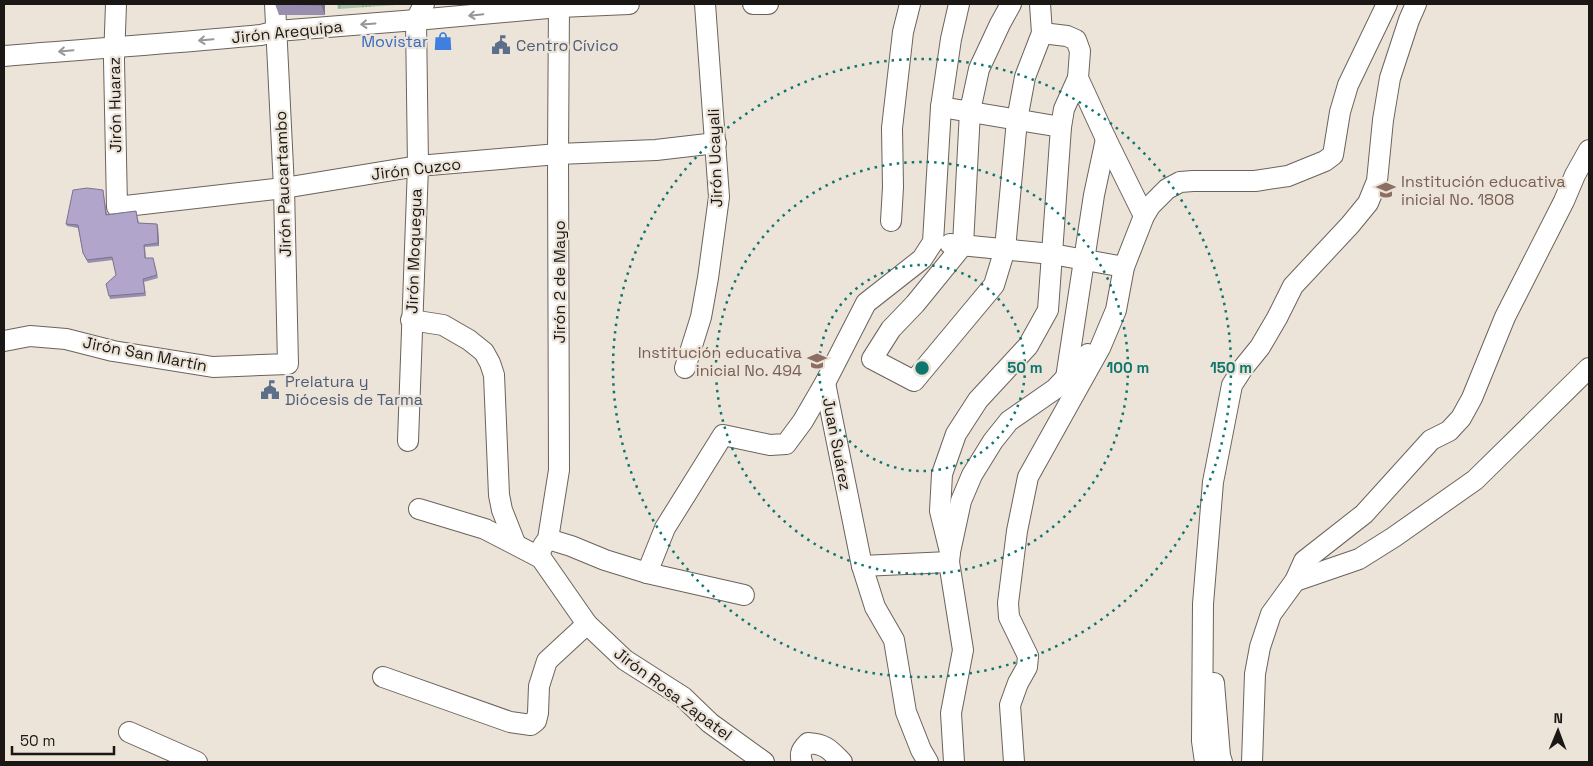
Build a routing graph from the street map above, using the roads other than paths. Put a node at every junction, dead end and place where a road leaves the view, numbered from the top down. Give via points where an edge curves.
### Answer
1 (116, 4) edge
2 (275, 4) edge
3 (629, 4) edge
4 (705, 4) edge
5 (753, 4) edge
6 (768, 4) edge
7 (910, 4) edge
8 (959, 4) edge
9 (1011, 4) edge
10 (1040, 4) edge
11 (1387, 4) edge
12 (1416, 4) edge
13 (559, 5) edge
14 (420, 12) edge
15 (277, 31) junction
16 (1042, 33) junction
17 (115, 47) junction
18 (4, 56) edge
19 (1078, 78) junction
20 (941, 107) junction
21 (970, 112) junction
22 (1017, 120) junction
23 (1061, 127) junction
24 (1106, 139) junction
25 (716, 143) junction
26 (1589, 150) edge
27 (558, 154) junction
28 (418, 166) junction
29 (284, 188) junction
30 (118, 207) joint
31 (1144, 216) junction
32 (891, 221) dead end
33 (933, 242) junction
34 (963, 245) junction
35 (1005, 249) junction
36 (1052, 254) junction
37 (1085, 260) junction
38 (1124, 267) junction
39 (411, 320) junction
40 (1109, 328) junction
41 (4, 341) edge
42 (288, 364) joint
43 (685, 368) dead end
44 (1589, 368) edge
45 (1066, 378) junction
46 (825, 383) junction
47 (408, 441) dead end
48 (419, 509) dead end
49 (515, 543) junction
50 (545, 548) junction
51 (949, 557) junction
52 (862, 566) junction
53 (647, 573) junction
54 (1295, 581) junction
55 (744, 595) dead end
56 (588, 624) junction
57 (1203, 656) junction
58 (383, 677) dead end
59 (128, 732) dead end
60 (197, 762) edge
61 (764, 762) edge
62 (802, 762) edge
63 (842, 762) edge
64 (928, 762) edge
65 (954, 762) edge
66 (1014, 762) edge
67 (1205, 762) edge
68 (1222, 762) edge
69 (1252, 762) edge

1 - 17 street, Jirón Huaraz
2 - 15 street, Jirón Paucartambo
3 - 13 street, Jirón Arequipa
4 - 25 street, Jirón Ucayali
5 - 6 street
7 - 32 street via 903,32 892,128
8 - 20 street
9 - 21 street via 979,70
10 - 16 street
11 - 31 street via 1348,85 1333,155 1288,176 1255,181 1180,182 1150,206
12 - 57 street via 1390,78 1377,181 1368,203 1292,286 1264,340 1232,385 1213,482 1203,604
13 -> 14 street, Jirón Arequipa
13 - 27 street, Jirón 2 de Mayo
14 -> 15 street, Jirón Arequipa
14 - 28 street, Jirón Moquegua
15 -> 17 street, Jirón Arequipa
15 - 29 street, Jirón Paucartambo
16 - 19 street via 1076,40 1080,52
16 - 22 street via 1025,77
17 -> 18 street, Jirón Arequipa
17 - 30 street, Jirón Huaraz
19 - 23 street via 1064,109
19 - 24 street
20 - 21 street
20 - 33 street
21 - 22 street
21 - 34 street
22 - 23 street
22 - 35 street
23 - 36 street
24 - 31 street
24 - 37 street
25 - 27 street, Jirón Cuzco via 656,150
25 - 43 street, Jirón Ucayali via 719,197 708,278 701,318
26 - 54 street via 1505,317 1461,418 1449,431 1431,440 1364,514 1304,561
27 - 28 street, Jirón Cuzco
27 - 50 street, Jirón 2 de Mayo via 559,470
28 - 29 street, Jirón Cuzco
28 - 39 street, Jirón Moquegua
29 - 30 street, Jirón Cuzco
29 - 42 street, Jirón Paucartambo
31 - 38 street
33 - 34 street
33 - 46 street, Juan Suárez via 922,259 866,303
34 - 35 street
34 - 35 street via 891,329 872,359 914,381 994,285
35 - 36 street
36 - 37 street
36 - 51 street via 1048,310 1028,346 978,400 956,434 942,474 940,511
37 - 38 street
37 - 45 street
38 - 40 street
39 - 47 street, Jirón Moquegua
39 - 49 street via 443,325 484,352 490,363 494,375 499,495
40 - 45 street
40 - 66 street via 1028,477 1008,603 1009,617 1028,656 1027,667 1010,705
41 - 42 street, Jirón San Martín via 30,336 66,339 113,351 213,367
44 - 54 street via 1475,480 1359,559
45 - 51 street via 1009,421 992,441 961,501
46 - 52 street, Juan Suárez
46 - 53 street via 786,444 770,445 723,435 665,528
48 - 49 street, Jirón Rosa Zapatel
49 - 50 street, Jirón Rosa Zapatel
50 - 53 street via 571,546
50 - 56 street, Jirón Rosa Zapatel
51 - 52 street
51 - 65 street via 963,650 951,714
52 - 64 street, Juan Suárez via 875,607 894,640 906,712
53 - 55 street
54 - 69 street via 1271,614 1260,647 1255,674
56 - 58 street via 547,661 539,686 538,713 531,726 510,722
56 - 61 street, Jirón Rosa Zapatel via 625,660 683,697 710,723
57 - 67 street via 1202,741
57 - 68 street via 1212,660
59 - 60 street
62 - 63 street via 802,749 808,743 827,747

